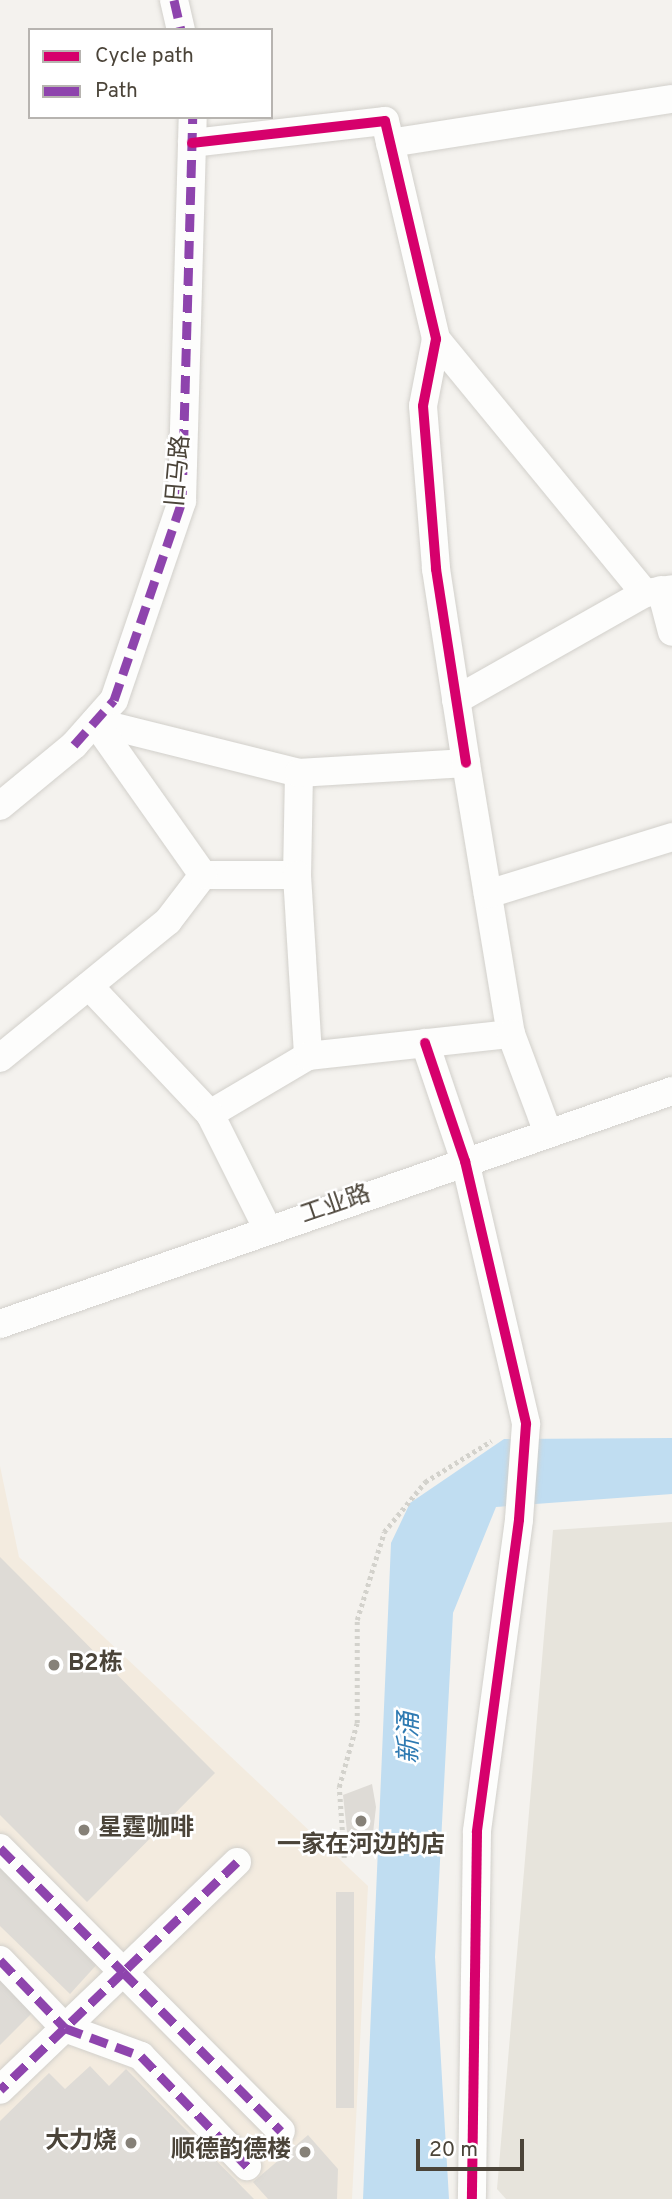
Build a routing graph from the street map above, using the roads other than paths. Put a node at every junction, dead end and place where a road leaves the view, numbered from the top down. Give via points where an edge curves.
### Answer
1 (174, 0) edge
2 (180, 28) edge
3 (672, 99) edge
4 (193, 130) edge
5 (390, 142) junction
6 (436, 339) junction
7 (659, 591) edge
8 (672, 632) edge
9 (456, 700) junction
10 (95, 722) junction
11 (466, 763) junction
12 (299, 773) junction
13 (0, 806) edge
14 (672, 837) edge
15 (203, 875) junction
16 (297, 875) junction
17 (488, 894) junction
18 (89, 986) junction
19 (511, 1034) junction
20 (425, 1043) junction
21 (308, 1056) junction
22 (0, 1058) edge
23 (672, 1091) edge
24 (210, 1114) junction
25 (548, 1133) junction
26 (465, 1161) junction
27 (268, 1230) junction
28 (0, 1324) edge
29 (0, 1848) edge
30 (237, 1862) dead end
31 (0, 1959) edge
32 (123, 1972) junction
33 (65, 2028) junction
34 (0, 2090) edge
35 (281, 2132) dead end
36 (247, 2166) dead end
37 (472, 2199) edge

1 - 2 street
3 - 5 street
4 - 5 street via 385,121
4 - 10 street, 旧马路 via 182,501 114,700
5 - 6 street
6 - 7 street
6 - 9 street via 423,406 436,569
7 - 8 street
7 - 9 street
9 - 11 street
10 - 12 street
10 - 13 street, 旧马路
10 - 15 street
11 - 12 street
11 - 17 street
12 - 16 street
14 - 17 street
15 - 16 street
15 - 18 street via 168,921
16 - 21 street
17 - 19 street
18 - 22 street
18 - 24 street
19 - 20 street
19 - 25 street
20 - 21 street
20 - 26 street
21 - 24 street
23 - 25 street, 工业路
24 - 27 street
25 - 26 street, 工业路
26 - 27 street, 工业路
26 - 37 street via 526,1422 519,1520 477,1832
27 - 28 street, 工业路
29 - 32 street
30 - 32 street
31 - 33 street
32 - 33 street
32 - 35 street
33 - 34 street
33 - 36 street via 141,2056

